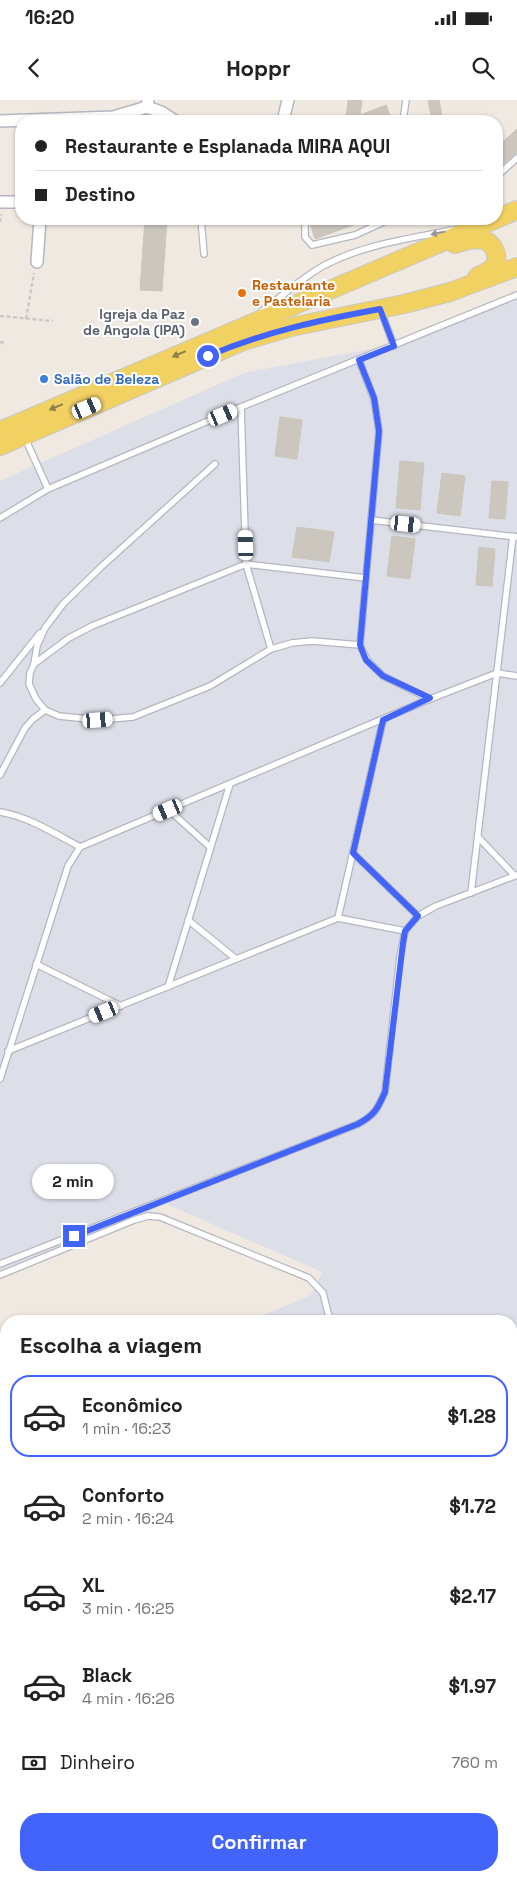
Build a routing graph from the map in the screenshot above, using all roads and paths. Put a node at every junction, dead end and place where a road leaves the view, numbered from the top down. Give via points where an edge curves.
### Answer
1 (288, 100) edge
2 (406, 100) edge
3 (147, 103) edge
4 (117, 115) edge
5 (166, 115) edge
6 (284, 115) edge
7 (404, 115) edge
8 (15, 120) edge
9 (0, 121) edge
10 (517, 158) edge
11 (503, 171) edge
12 (0, 202) edge
13 (15, 202) edge
14 (517, 210) edge
15 (503, 215) edge
16 (40, 225) edge
17 (202, 225) edge
18 (305, 225) edge
19 (377, 225) edge
20 (464, 225) edge
21 (479, 225) edge
22 (204, 254) dead end
23 (37, 262) joint
24 (385, 267) junction
25 (517, 267) edge
26 (517, 295) edge
27 (404, 304) junction
28 (380, 309) junction
29 (0, 316) edge
30 (26, 319) junction
31 (53, 321) dead end
32 (236, 329) junction
33 (0, 342) edge
34 (4, 343) dead end
35 (394, 346) junction
36 (359, 360) junction
37 (241, 407) junction
38 (0, 430) edge
39 (24, 436) junction
40 (0, 446) edge
41 (215, 464) dead end
42 (48, 489) junction
43 (0, 518) edge
44 (371, 520) junction
45 (515, 536) edge
46 (246, 564) junction
47 (366, 578) junction
48 (45, 628) junction
49 (360, 645) junction
50 (271, 649) junction
51 (34, 664) junction
52 (497, 673) junction
53 (517, 676) edge
54 (0, 683) edge
55 (430, 698) junction
56 (45, 710) junction
57 (383, 720) junction
58 (0, 775) edge
59 (230, 784) junction
60 (168, 810) junction
61 (0, 812) edge
62 (478, 838) junction
63 (80, 847) junction
64 (210, 847) junction
65 (353, 853) junction
66 (516, 876) edge
67 (471, 893) junction
68 (418, 916) junction
69 (338, 918) junction
70 (188, 920) junction
71 (405, 931) junction
72 (236, 959) junction
73 (36, 964) junction
74 (168, 987) junction
75 (120, 1006) junction
76 (8, 1051) junction
77 (0, 1079) edge
78 (0, 1264) edge
79 (0, 1275) edge
80 (329, 1315) edge

1 - 6 street
2 - 7 lane
3 - 4 street
3 - 5 street
8 - 9 street
10 - 11 lane
12 - 13 street
14 - 15 main road
16 - 23 street
17 - 22 lane
18 - 19 lane via 305,237 312,245 355,235
20 -> 32 lane via 377,245 340,258 315,271
21 - 24 main road
23 - 30 path
24 - 27 main road via 470,239 490,243 496,251 494,266 486,273
24 - 32 main road
25 - 27 main road via 450,292
26 - 35 lane
27 - 28 main road
28 - 35 lane
28 - 39 main road via 291,327 243,341
29 - 30 path
30 - 31 path
32 -> 38 main road
33 - 34 path
35 - 36 lane
36 - 37 lane
36 - 44 lane via 374,398 379,431
37 - 42 lane
37 - 46 lane
39 - 40 main road
39 - 42 lane
41 - 48 lane via 101,566 63,604
42 - 43 lane
44 - 45 lane
44 - 47 lane
45 - 52 lane
46 - 47 lane
46 - 50 lane
46 - 51 lane via 92,626 69,638
47 - 49 lane
48 - 51 lane
48 - 54 lane
49 - 50 lane via 312,641
49 - 55 lane via 366,660 383,676
50 - 56 lane via 210,686 133,717 98,720 59,716
51 - 56 lane via 29,684
52 - 53 lane
52 - 55 lane
52 - 62 lane
55 - 57 lane
56 - 58 lane via 25,728
57 - 59 lane
57 - 65 lane
59 - 60 lane
59 - 64 lane
60 - 63 lane
60 - 64 lane
61 - 63 lane via 32,821
62 - 66 lane
62 - 67 lane
63 - 73 lane via 68,866
64 - 70 lane
65 - 68 lane
65 - 69 lane
66 - 67 lane
67 - 68 lane
68 - 71 lane
69 - 71 lane
69 - 72 lane
70 - 72 lane
70 - 74 lane
71 - 78 lane via 385,1092 370,1118
72 - 74 lane
73 - 75 lane
73 - 76 lane
74 - 75 lane
75 - 76 lane
76 - 77 lane
79 - 80 lane via 134,1220 160,1217 309,1278 323,1292

